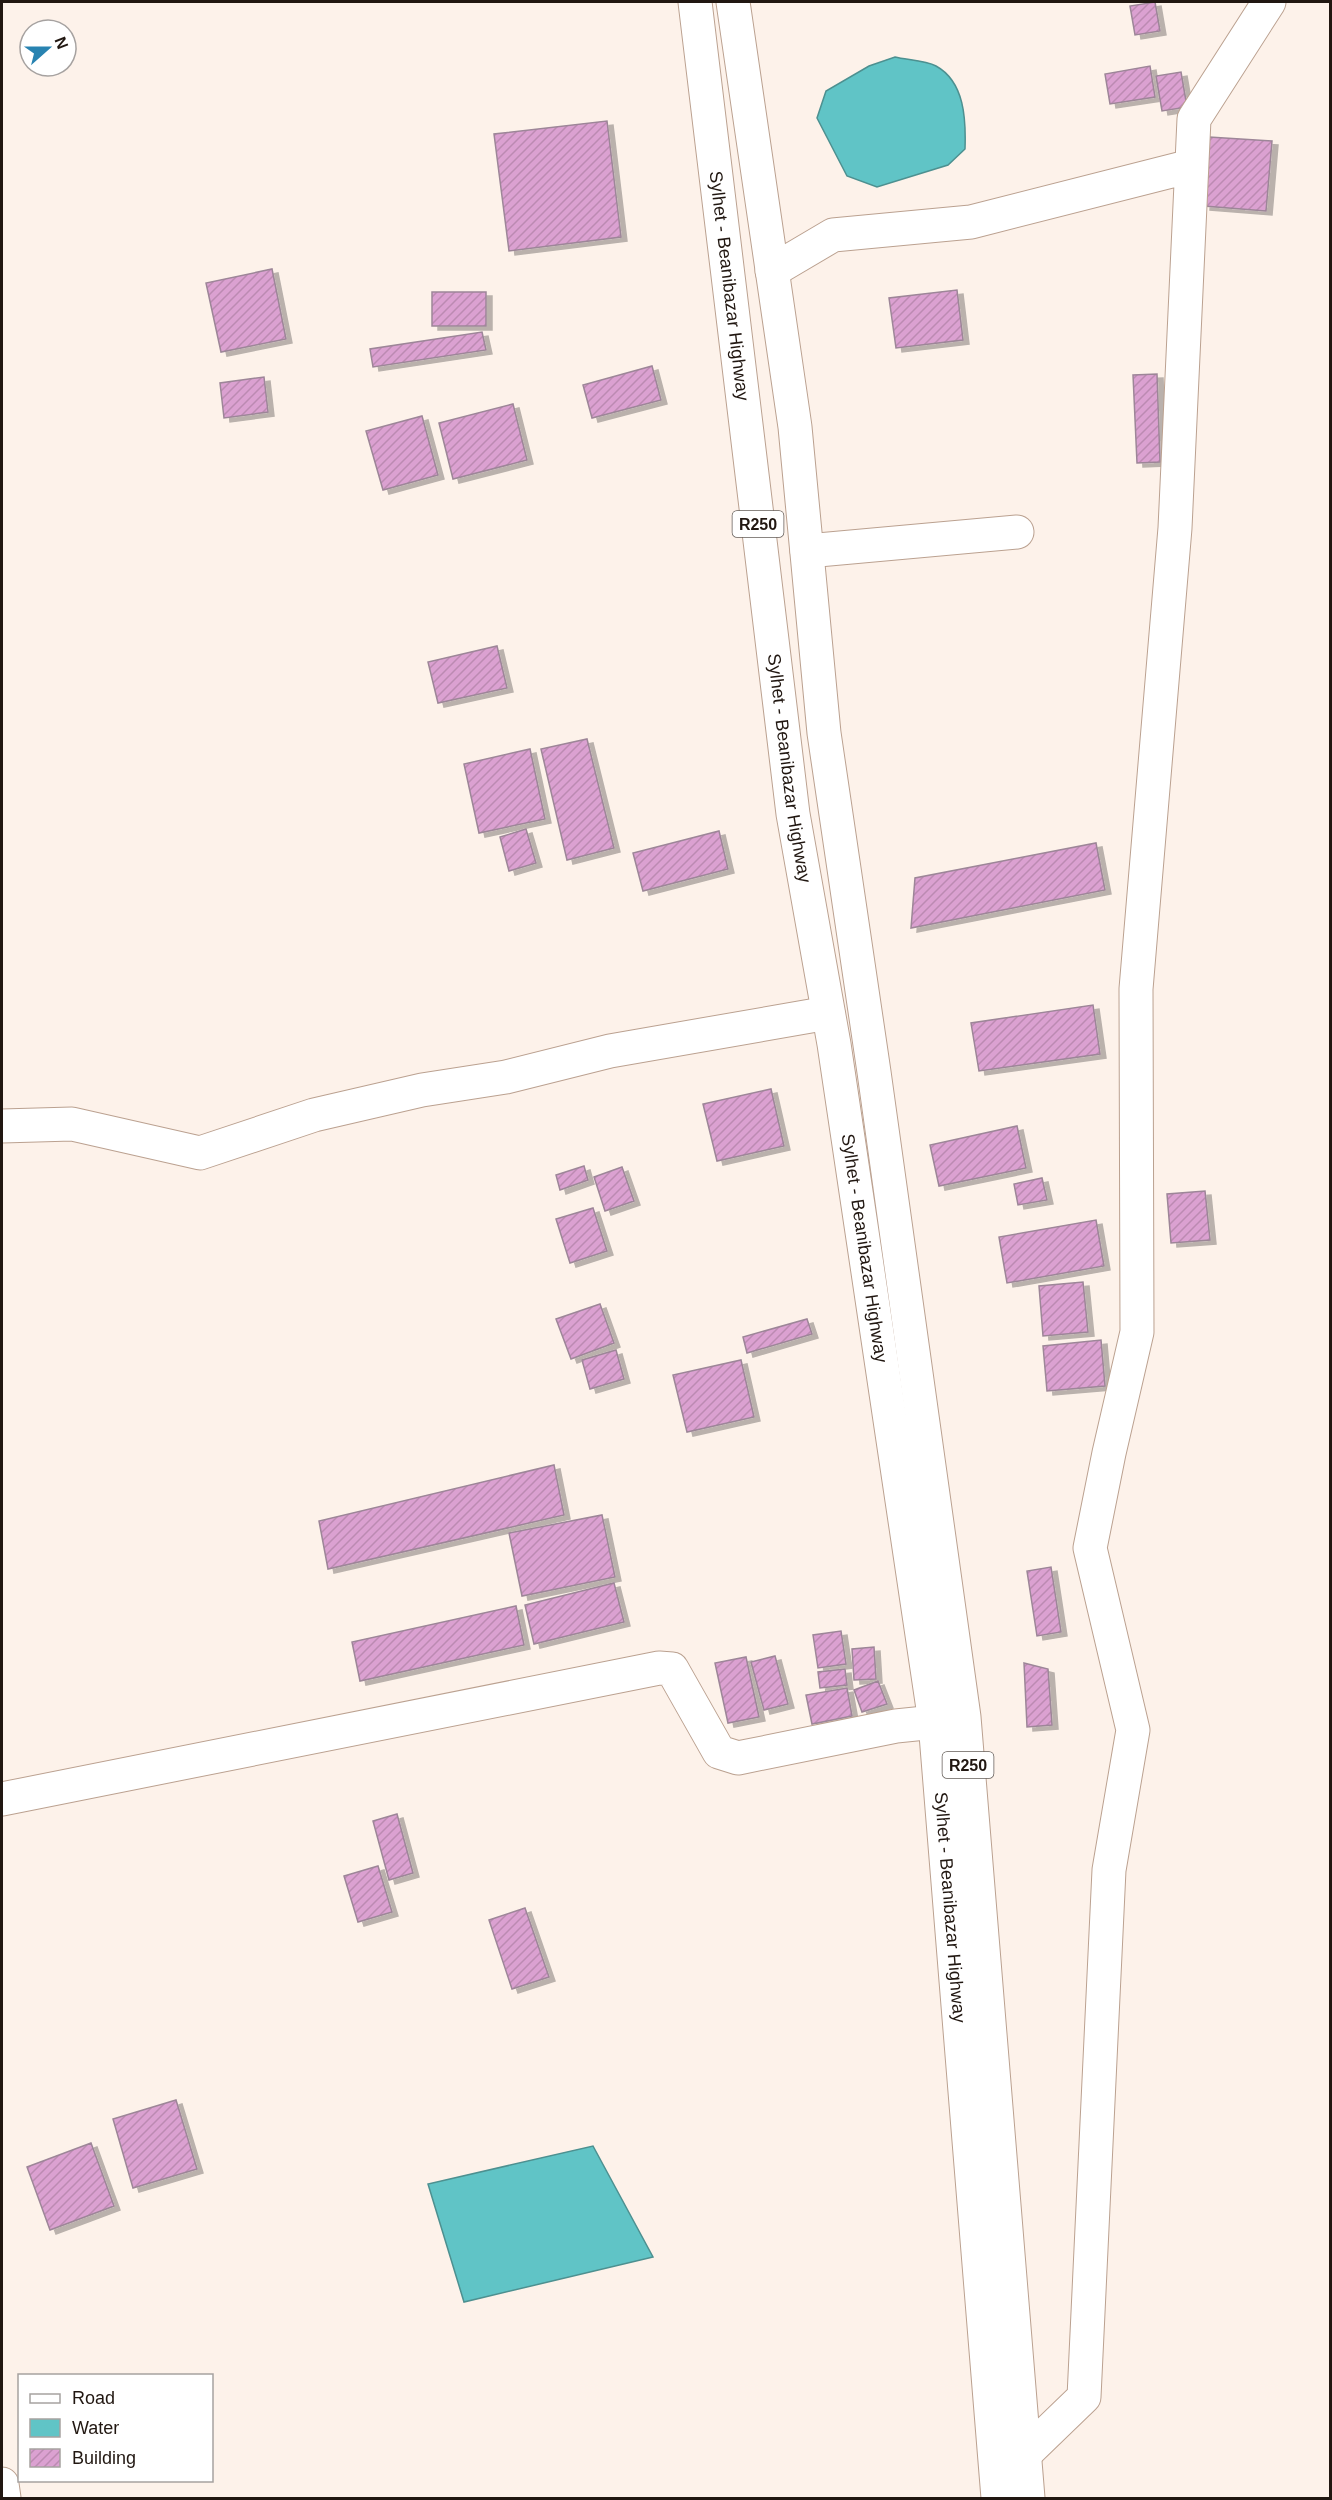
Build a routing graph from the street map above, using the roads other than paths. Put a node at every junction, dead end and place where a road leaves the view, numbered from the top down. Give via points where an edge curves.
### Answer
1 (694, 2) edge
2 (733, 2) edge
3 (1269, 2) edge
4 (1191, 166) junction
5 (772, 271) junction
6 (1017, 532) dead end
7 (807, 551) junction
8 (828, 1013) junction
9 (2, 1126) edge
10 (935, 1722) junction
11 (2, 1799) edge
12 (1024, 2455) junction
13 (2, 2484) edge
14 (4, 2499) edge
15 (998, 2499) edge
16 (1028, 2499) edge

1 - 8 main road, Sylhet - Beanibazar Highway / R250 via 793,814
2 - 5 main road, Sylhet - Beanibazar Highway / R250
3 - 4 main road via 1194,119
4 - 5 main road via 971,222 833,235
4 - 12 main road via 1175,528 1136,988 1137,1332 1090,1548 1133,1730 1109,1870 1084,2397
5 - 7 main road, Sylhet - Beanibazar Highway / R250 via 795,427
6 - 7 main road
7 - 12 main road, Sylhet - Beanibazar Highway / R250 via 824,733 964,1717
8 - 9 main road via 610,1051 506,1077 422,1090 314,1115 200,1153 72,1124
8 - 10 main road, Sylhet - Beanibazar Highway / R250
10 - 11 main road via 896,1726 738,1758 719,1752 672,1669 660,1668
10 - 15 main road, Sylhet - Beanibazar Highway / R250
12 - 16 main road, Sylhet - Beanibazar Highway / R250
13 - 14 main road

